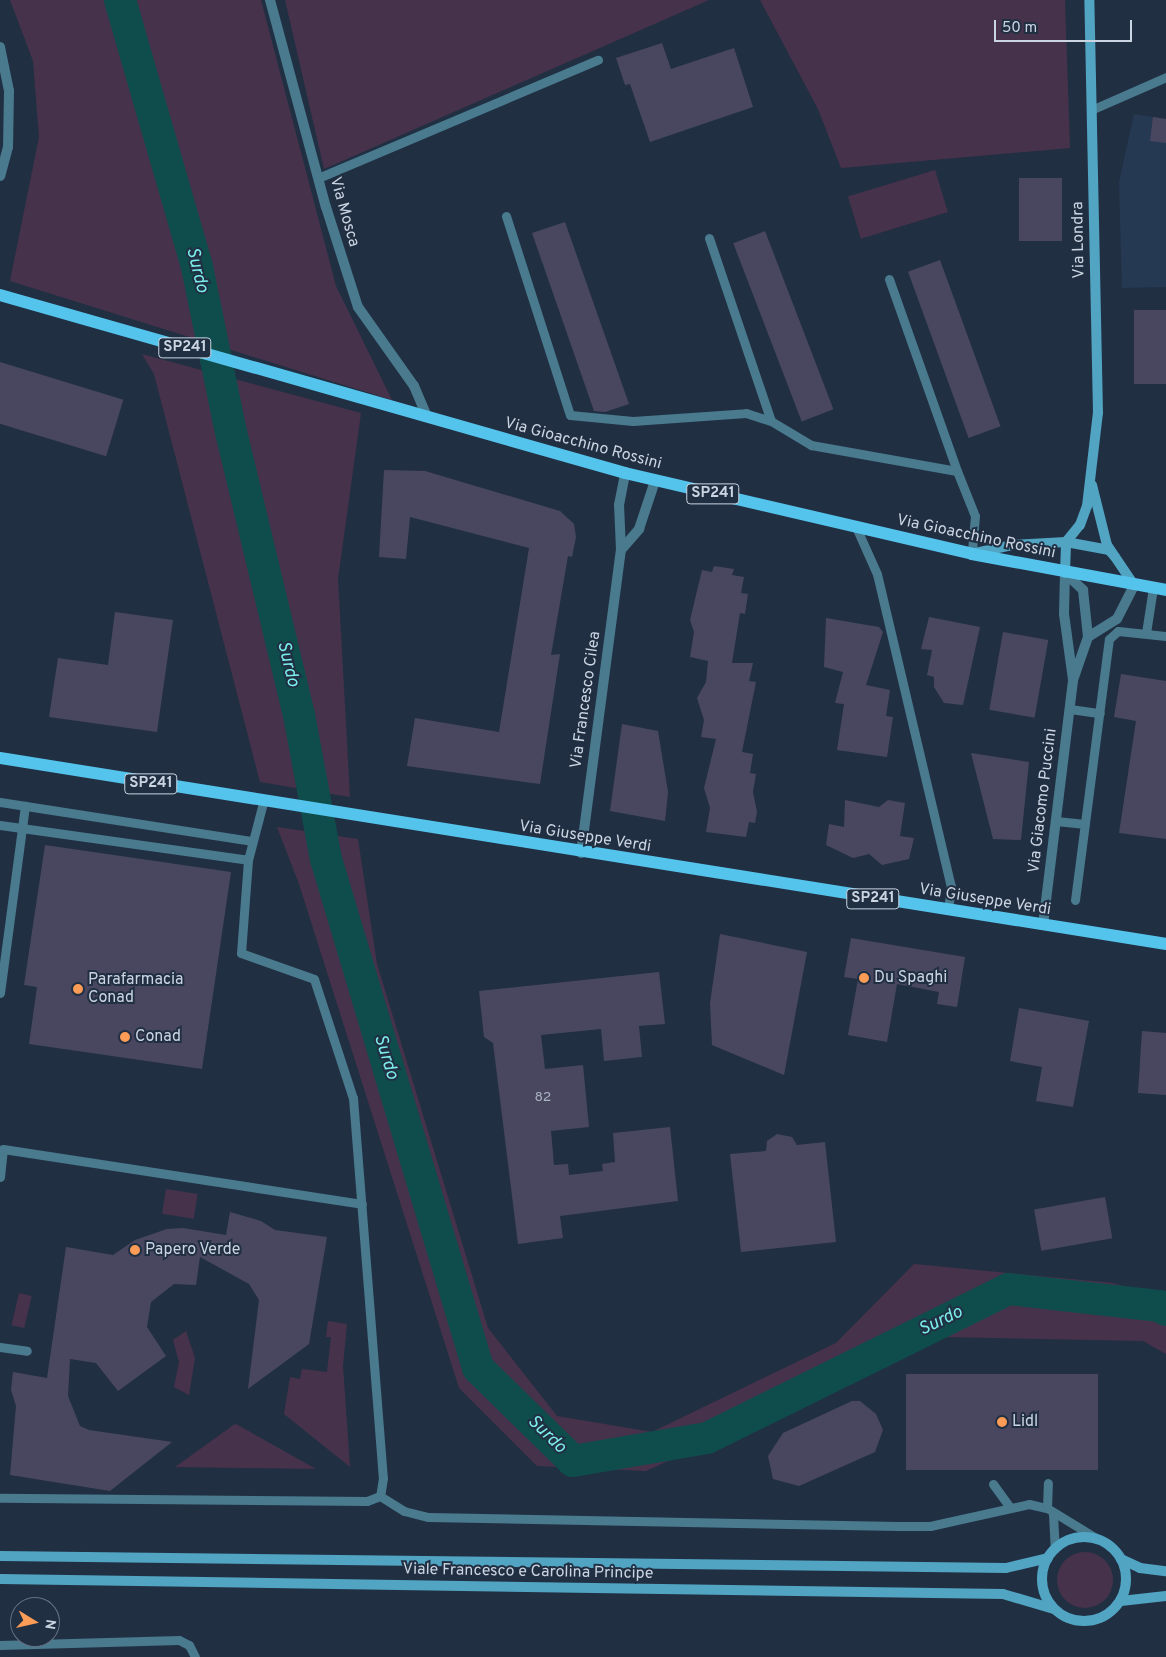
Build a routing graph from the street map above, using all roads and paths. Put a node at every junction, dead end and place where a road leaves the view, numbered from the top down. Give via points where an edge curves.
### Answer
1 (270, 0) edge
2 (1088, 0) edge
3 (0, 47) edge
4 (598, 60) dead end
5 (1166, 77) edge
6 (1091, 110) junction
7 (0, 176) edge
8 (318, 178) junction
9 (506, 216) dead end
10 (709, 238) dead end
11 (889, 279) dead end
12 (2, 296) edge
13 (427, 417) junction
14 (772, 421) junction
15 (958, 471) junction
16 (625, 474) junction
17 (1090, 479) junction
18 (656, 481) junction
19 (856, 527) junction
20 (1066, 542) junction
21 (621, 550) junction
22 (972, 554) junction
23 (1115, 557) junction
24 (1065, 573) junction
25 (1134, 585) junction
26 (1160, 589) edge
27 (1146, 633) junction
28 (1166, 636) edge
29 (1088, 637) junction
30 (1073, 680) junction
31 (1070, 709) junction
32 (1100, 713) junction
33 (0, 758) edge
34 (0, 802) edge
35 (263, 803) junction
36 (25, 806) junction
37 (1056, 820) junction
38 (1086, 824) junction
39 (0, 825) edge
40 (22, 828) junction
41 (252, 841) junction
42 (581, 853) junction
43 (248, 860) junction
44 (1075, 900) dead end
45 (948, 910) junction
46 (1043, 925) junction
47 (1166, 944) edge
48 (0, 993) edge
49 (2, 1149) edge
50 (0, 1177) edge
51 (362, 1204) junction
52 (0, 1347) edge
53 (27, 1351) dead end
54 (1048, 1483) dead end
55 (993, 1484) dead end
56 (380, 1496) junction
57 (0, 1498) edge
58 (1009, 1506) junction
59 (1050, 1511) junction
60 (1096, 1538) junction
61 (1055, 1549) junction
62 (0, 1556) edge
63 (1048, 1558) junction
64 (1121, 1559) junction
65 (1166, 1571) edge
66 (0, 1579) edge
67 (1166, 1596) edge
68 (1121, 1601) junction
69 (1054, 1609) junction
70 (0, 1645) edge
71 (195, 1657) edge

1 - 8 street, Via Mosca
2 - 6 street, Via Londra
3 - 7 street via 8,91 8,147
4 - 8 lane
5 - 6 lane
6 - 17 street, Via Londra via 1098,413
8 - 13 street, Via Mosca via 358,307 414,386
9 - 14 lane via 570,415 633,421 746,413
10 - 14 lane
11 - 15 lane
12 - 13 main road, Via Gioacchino Rossini / SP241
13 - 16 main road, Via Gioacchino Rossini / SP241
14 - 15 lane via 811,445
15 - 22 lane via 976,516
16 - 18 main road, Via Gioacchino Rossini / SP241
16 - 21 street, Via Francesco Cilea via 619,505
17 - 20 street, Via Londra via 1080,525
17 - 23 street, Via Londra via 1107,545
18 - 19 main road, Via Gioacchino Rossini / SP241
18 - 21 street via 639,529
19 - 22 main road, Via Gioacchino Rossini / SP241
19 - 45 lane via 877,574 951,886
20 - 22 street via 1012,545
20 - 23 street via 1103,549
20 - 24 street
21 - 42 street, Via Francesco Cilea
22 - 24 main road, Via Gioacchino Rossini / SP241
23 - 25 street, Via Londra
24 - 25 main road, Via Gioacchino Rossini / SP241
24 - 29 street, Via Giacomo Puccini via 1082,590
24 - 30 street, Via Giacomo Puccini via 1064,614
25 - 26 main road, Via Gioacchino Rossini / SP241
25 - 29 street via 1117,619
26 - 27 lane
27 - 28 lane
27 - 32 lane via 1118,631 1109,639
29 - 30 street, Via Giacomo Puccini
30 - 31 street, Via Giacomo Puccini
31 - 32 lane
31 - 37 street, Via Giacomo Puccini
32 - 38 lane
33 - 35 main road, Via Giuseppe Verdi / SP241
34 - 36 lane
35 - 41 lane
35 - 42 main road, Via Giuseppe Verdi / SP241
36 - 40 lane
36 - 41 lane
37 - 38 lane
37 - 46 street, Via Giacomo Puccini
38 - 44 lane
39 - 40 lane
40 - 43 lane
40 - 48 lane
41 - 43 lane
42 - 45 main road, Via Giuseppe Verdi / SP241
43 - 51 lane via 241,953 308,976 317,984 353,1098
45 - 46 main road, Via Giuseppe Verdi / SP241
46 - 47 main road, Via Giuseppe Verdi / SP241
49 - 50 lane
49 - 51 lane
51 - 56 lane via 383,1478
52 - 53 lane
54 - 59 lane
55 - 58 lane
56 - 57 lane via 360,1501
56 - 58 lane via 404,1511 428,1517 888,1526 930,1526
58 - 59 lane via 1029,1504
59 - 60 lane
59 - 61 lane
60 - 61 street via 1074,1538
60 - 64 street
61 - 63 street
62 - 63 street, Viale Francesco e Carolina Principe via 1006,1568
63 - 69 street via 1043,1590
64 - 65 street via 1140,1568
64 - 68 street via 1127,1580
66 - 69 street, Viale Francesco e Carolina Principe via 1003,1594
67 - 68 street
68 - 69 street, Viale Francesco e Carolina Principe via 1105,1616 1089,1621 1073,1620
70 - 71 lane via 179,1640 189,1645

